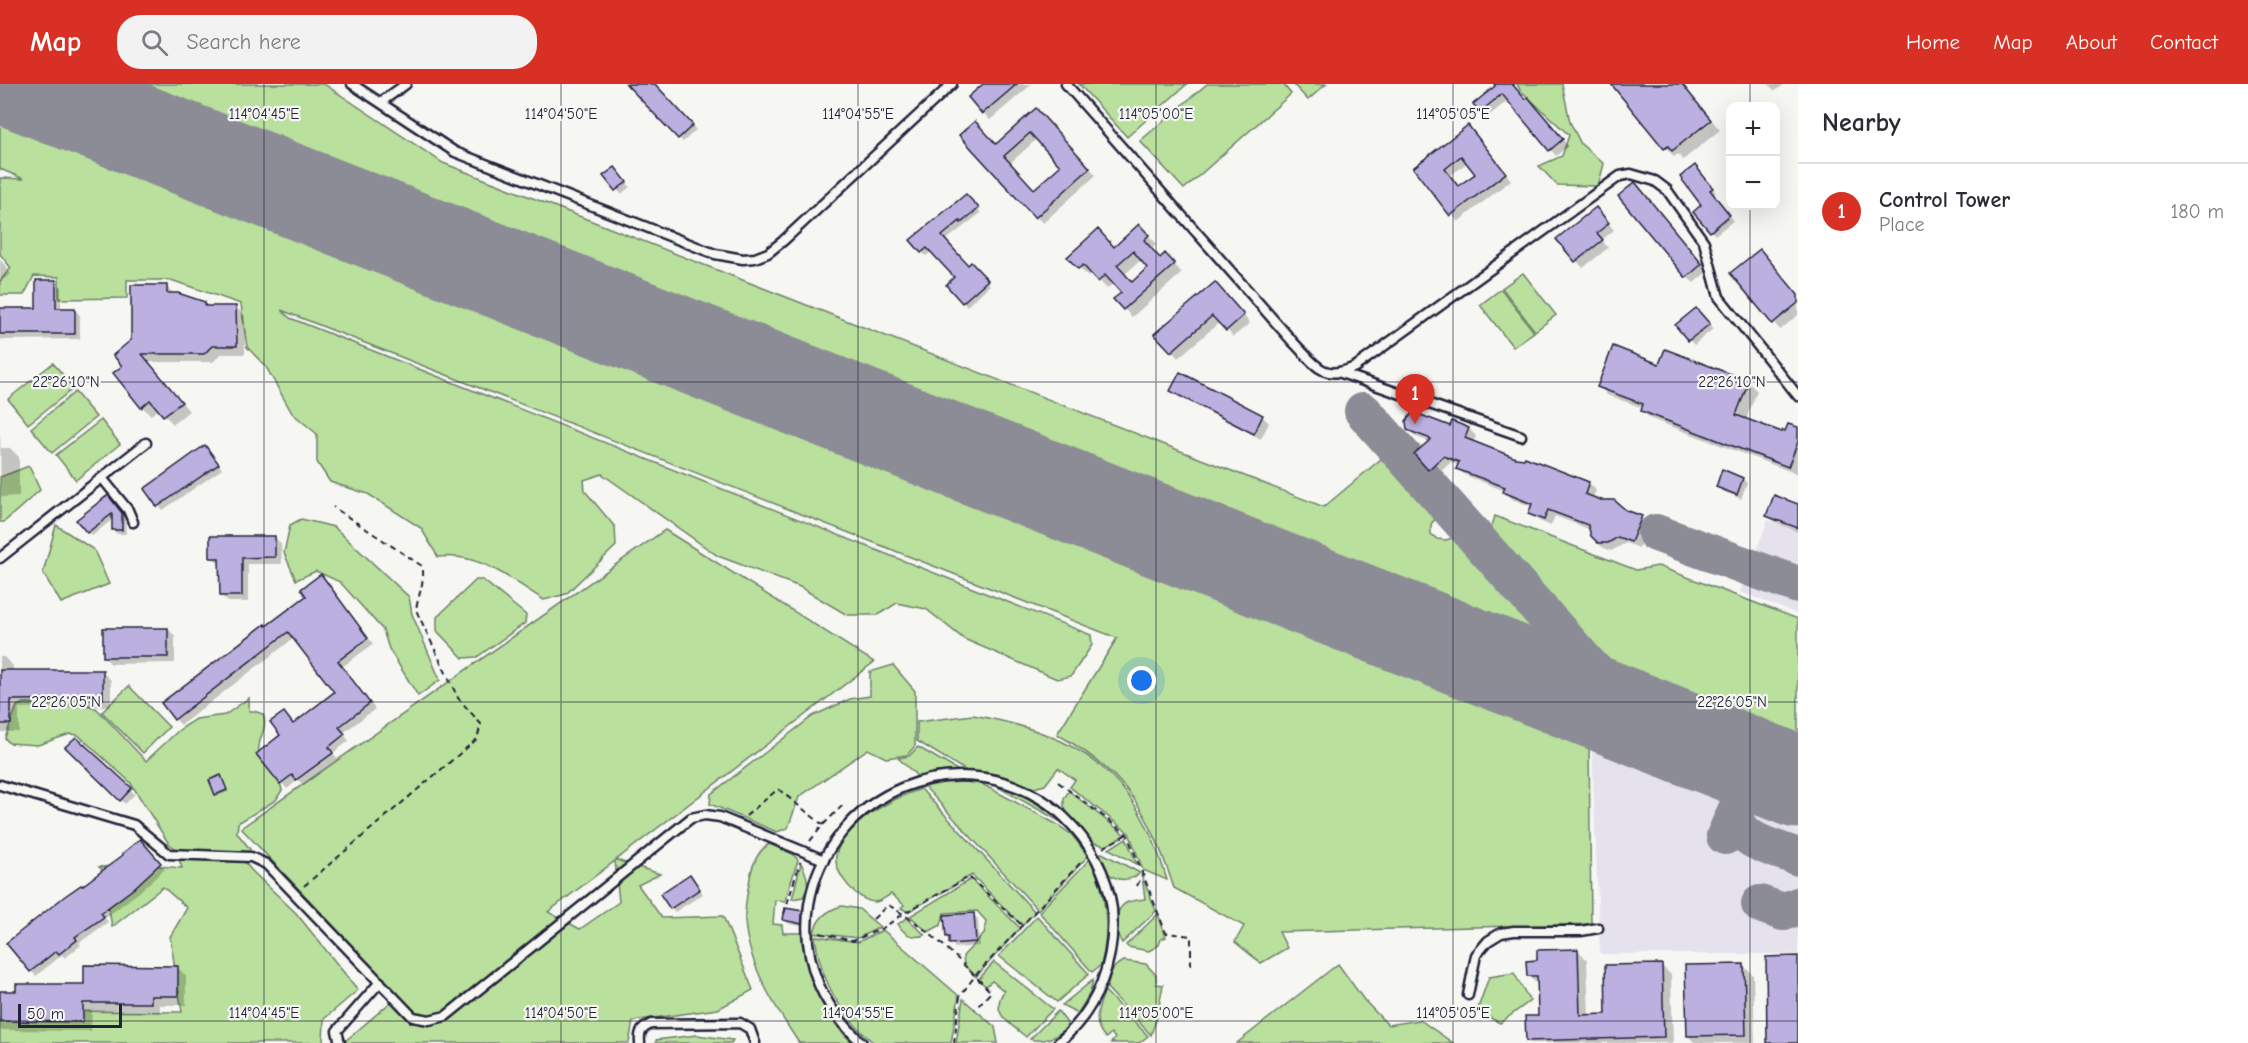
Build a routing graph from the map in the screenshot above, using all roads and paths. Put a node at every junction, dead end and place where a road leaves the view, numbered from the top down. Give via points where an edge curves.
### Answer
1 (352, 84) edge
2 (406, 84) edge
3 (952, 84) edge
4 (1066, 84) edge
5 (381, 102) junction
6 (1341, 373) junction
7 (1798, 396) edge
8 (1521, 436) dead end
9 (146, 443) dead end
10 (102, 478) junction
11 (333, 507) dead end
12 (133, 522) dead end
13 (0, 558) edge
14 (1058, 782) dead end
15 (0, 785) edge
16 (737, 824) junction
17 (823, 825) dead end
18 (1127, 834) junction
19 (1094, 854) junction
20 (824, 860) junction
21 (1143, 872) junction
22 (1137, 886) dead end
23 (295, 894) junction
24 (873, 919) dead end
25 (1023, 926) junction
26 (1598, 928) dead end
27 (808, 931) junction
28 (1191, 964) dead end
29 (975, 976) junction
30 (380, 982) junction
31 (1468, 995) dead end
32 (975, 1009) dead end
33 (340, 1043) edge
34 (640, 1043) edge
35 (755, 1043) edge
36 (862, 1043) edge
37 (954, 1043) edge
38 (1058, 1043) edge

1 - 5 lane
2 - 5 lane
3 - 5 lane via 783,241 768,253 743,259 715,254 455,152
4 - 6 lane via 1293,342 1318,368 1330,374
6 - 7 lane via 1355,367 1620,176 1631,174 1655,181 1667,190 1704,242 1719,297
6 - 8 lane
9 - 10 lane
10 - 12 lane
10 - 13 lane
11 - 23 path via 422,566 425,575 416,610 458,698 481,724 477,739
14 - 18 path
15 - 23 lane via 134,825 169,854 250,857 266,864
16 - 17 path via 778,789
16 - 20 lane
16 - 30 lane via 705,815 691,818 446,1016 429,1020 413,1017
18 - 19 path
18 - 21 path
19 - 20 lane via 1072,824 1044,800 993,779 957,776 920,781 886,795 850,823
19 - 25 path via 1086,857
19 - 38 lane via 1111,905 1109,960 1088,1010
20 - 27 lane via 812,894
21 - 22 path
21 - 28 path via 1166,933 1191,936
23 - 30 lane
24 - 29 path via 888,905 906,915 944,944
25 - 27 path via 969,878 883,928 853,940
25 - 29 path
26 - 31 lane via 1501,933 1488,940 1476,955
27 - 36 lane via 813,967 827,1001
29 - 32 path via 991,992
29 - 37 path via 960,996
30 - 33 lane via 338,1031
34 - 35 lane via 639,1033 651,1024 740,1023 750,1029

